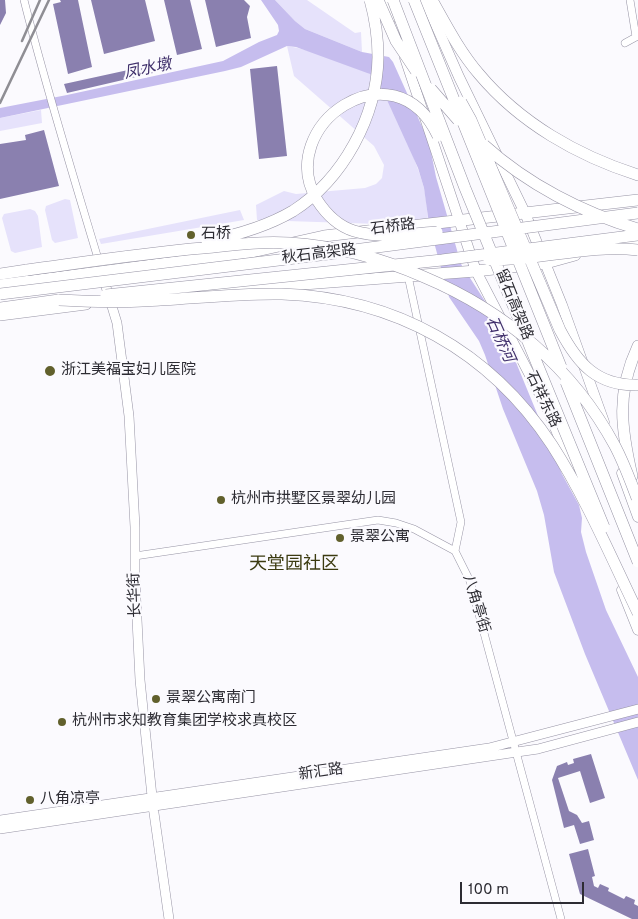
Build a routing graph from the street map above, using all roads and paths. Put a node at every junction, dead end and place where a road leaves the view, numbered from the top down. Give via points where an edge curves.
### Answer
1 (24, 0) edge
2 (370, 0) edge
3 (378, 0) edge
4 (385, 0) edge
5 (393, 0) edge
6 (414, 0) edge
7 (425, 0) edge
8 (432, 0) edge
9 (630, 0) edge
10 (625, 42) dead end
11 (437, 58) junction
12 (638, 175) edge
13 (638, 200) edge
14 (525, 213) junction
15 (638, 213) edge
16 (455, 221) junction
17 (496, 230) junction
18 (638, 230) edge
19 (638, 235) edge
20 (638, 242) edge
21 (638, 250) edge
22 (151, 253) junction
23 (442, 260) junction
24 (546, 263) junction
25 (474, 271) junction
26 (102, 272) junction
27 (0, 274) edge
28 (408, 276) junction
29 (0, 285) edge
30 (507, 293) junction
31 (0, 294) edge
32 (59, 300) junction
33 (110, 301) junction
34 (0, 308) edge
35 (0, 315) edge
36 (638, 346) edge
37 (638, 385) edge
38 (638, 499) edge
39 (638, 517) edge
40 (455, 551) junction
41 (135, 556) junction
42 (638, 562) edge
43 (638, 608) edge
44 (638, 613) edge
45 (638, 630) edge
46 (638, 709) edge
47 (638, 722) edge
48 (514, 742) junction
49 (517, 752) junction
50 (153, 802) junction
51 (0, 820) edge
52 (0, 829) edge
53 (169, 919) edge
54 (561, 919) edge

1 - 26 street
2 - 22 main road, bridge via 378,57 374,92 357,139 324,185 292,211 256,228
3 - 18 main road, bridge via 396,41 420,76 495,156 547,190
4 - 16 main road, 石祥东路
5 - 30 main road, 留石高架路, bridge
6 - 11 main road, 留石高架路, bridge
7 - 14 main road
8 - 12 main road via 478,74 519,112 572,148
9 - 10 street via 636,37
11 - 37 main road, bridge via 471,120 568,346 600,378 619,385
11 - 42 main road, 留石高架路, bridge
13 - 14 main road, 石桥路
14 - 16 main road, 石桥路
14 - 24 main road
15 - 17 main road, 秋石高架路, bridge
16 - 25 main road, 石祥东路
16 - 26 main road, 石桥路 via 324,236 252,252
17 - 30 main road, bridge via 477,231 467,231 448,231 380,235 353,231 332,219 313,192 308,156 319,130 336,110 361,97 393,96 418,108 433,125 446,155 460,192 464,200 475,228 478,237 489,264
17 - 31 main road, 秋石高架路, bridge
19 - 23 main road, 秋石高架路, bridge
20 - 24 main road
21 - 23 main road, bridge via 572,251 508,260
22 - 27 main road, bridge
22 - 38 main road, bridge via 258,243 313,245 378,259 458,292 522,335 567,377 614,445
23 - 32 main road, 秋石高架路, bridge
24 - 25 main road
24 - 39 main road
25 - 28 main road
25 - 45 main road, 石祥东路 via 548,410
26 - 29 main road, 石桥路
26 - 33 street, 长华街
28 - 33 main road
28 - 40 street via 461,522
30 - 43 main road, 留石高架路, bridge
32 - 34 main road, 秋石高架路
32 - 44 main road, bridge via 141,302 283,294 361,305 423,328 464,353 520,404 536,424 589,511
33 - 35 main road
33 - 41 street, 长华街 via 117,323 129,416
36 - 38 main road, bridge via 630,363 622,405 625,443
40 - 41 street via 414,529 378,520
40 - 48 street, 八角亭街 via 470,581
41 - 50 street, 长华街 via 140,680
46 - 48 street, 新汇路
47 - 49 street, 新汇路
48 - 49 street, 八角亭街
48 - 50 street, 新汇路
49 - 50 street, 新汇路
49 - 54 street, 八角亭街
50 - 51 street, 新汇路
50 - 52 street, 新汇路
50 - 53 street, 长华街

